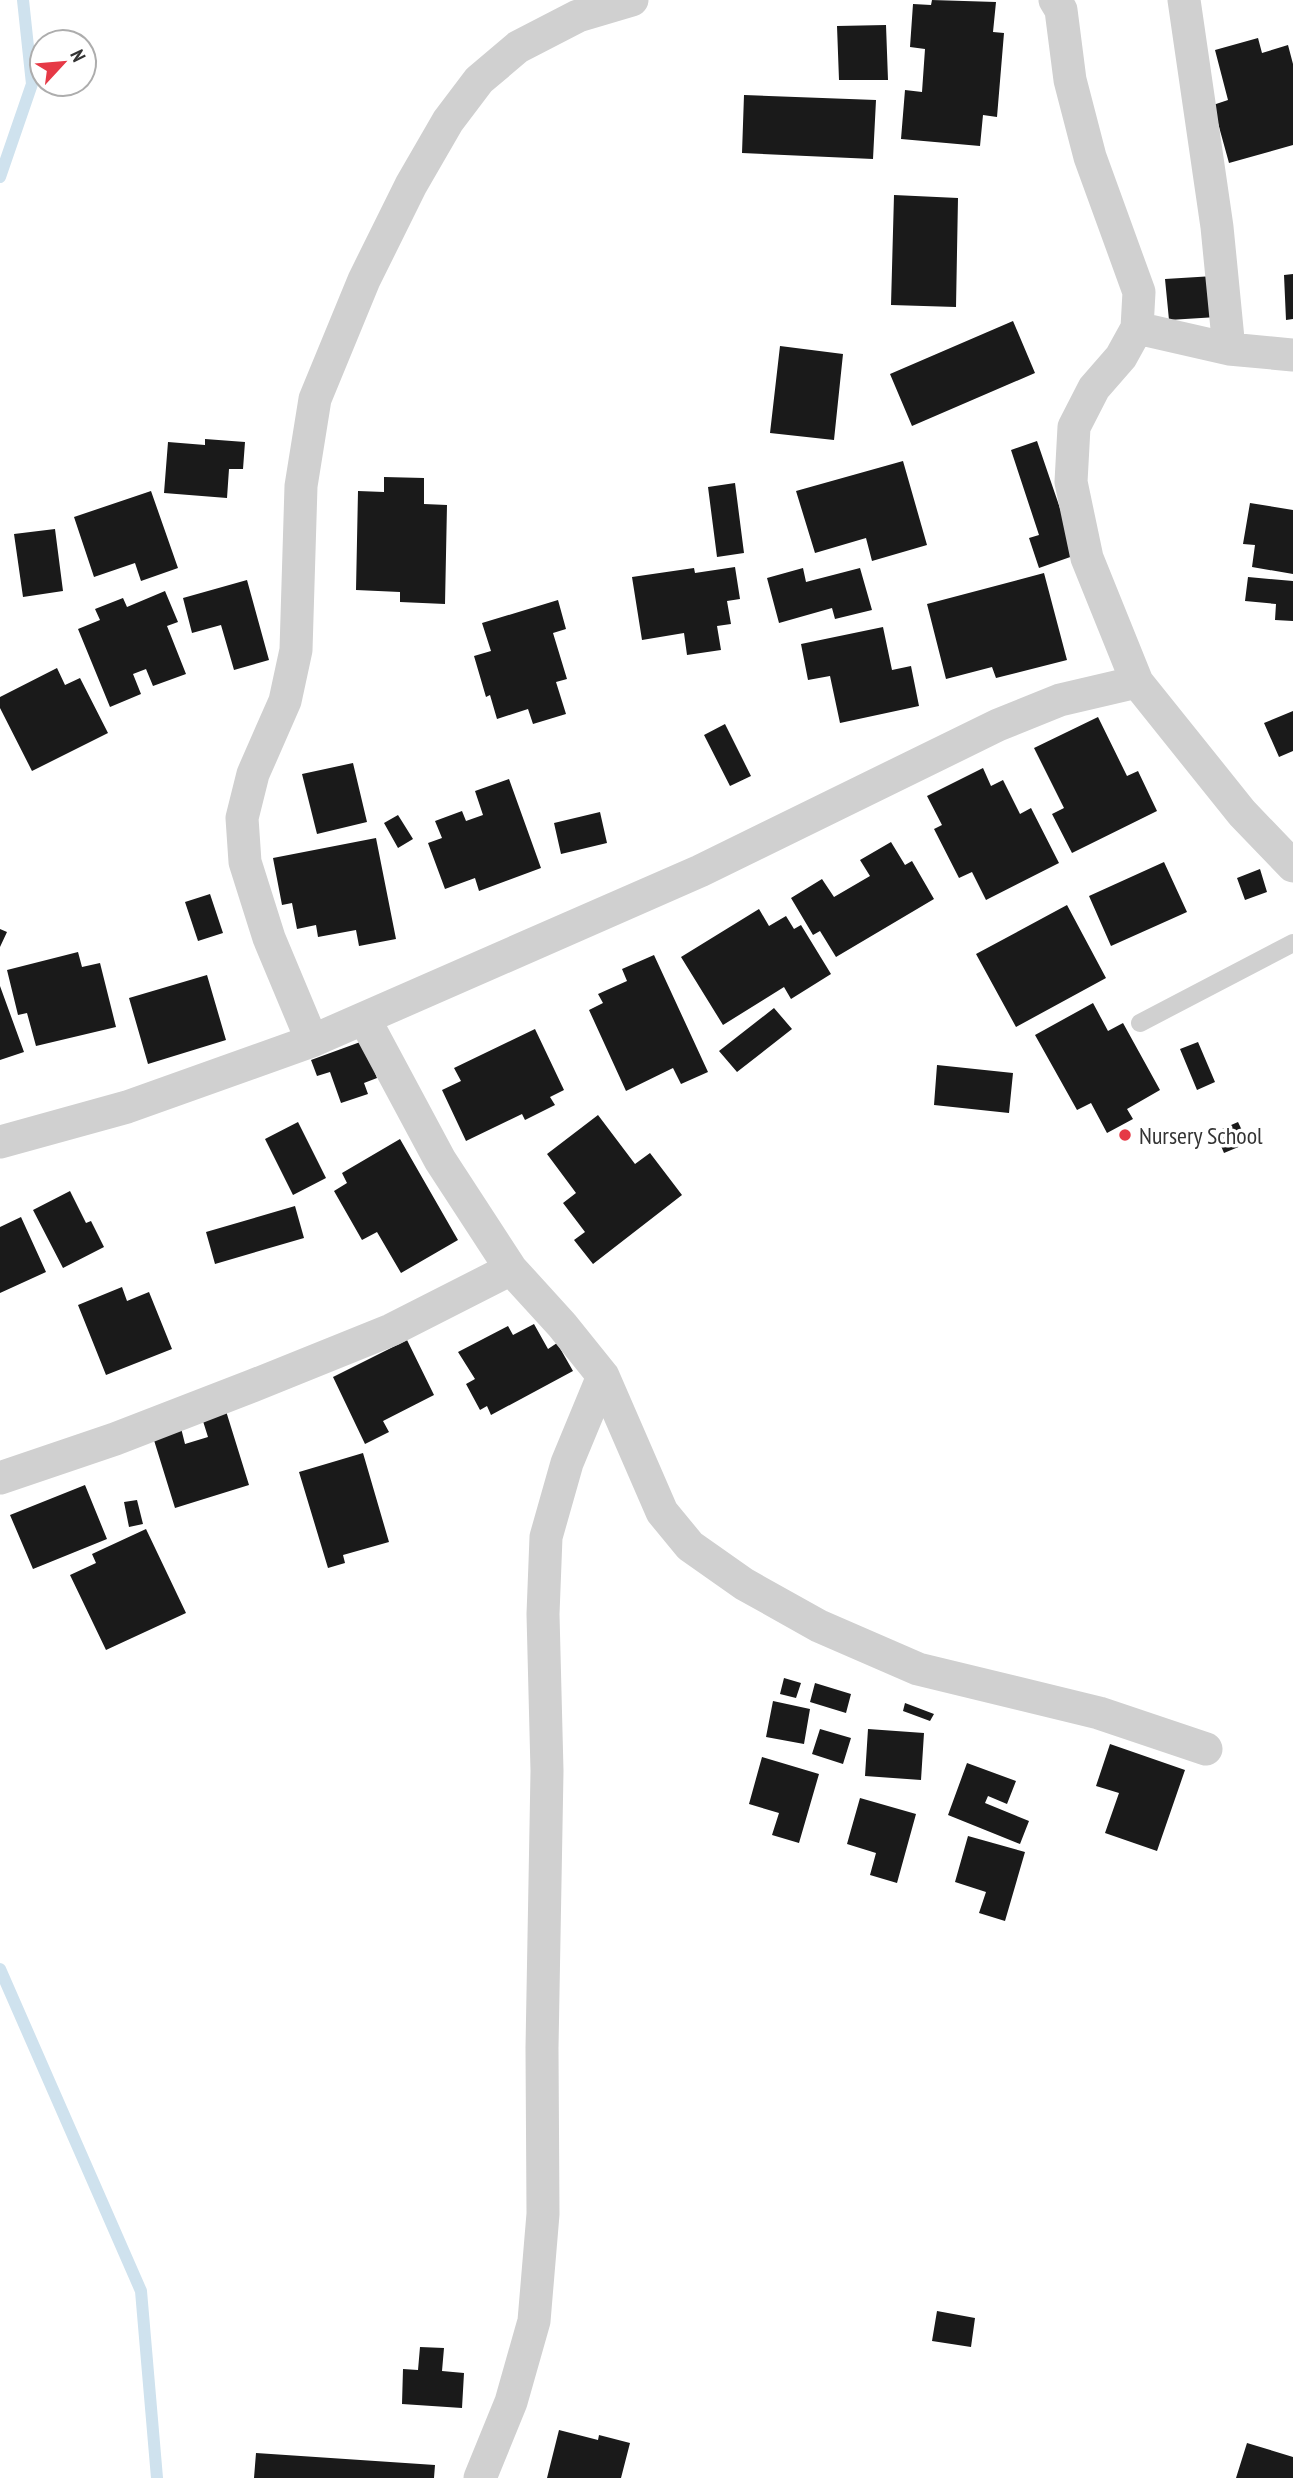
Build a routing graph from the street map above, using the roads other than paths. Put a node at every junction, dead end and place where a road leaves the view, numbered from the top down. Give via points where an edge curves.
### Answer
1 (632, 0) edge
2 (1055, 0) edge
3 (1184, 0) edge
4 (1137, 328) junction
5 (1229, 349) junction
6 (1293, 355) edge
7 (1137, 682) junction
8 (1293, 866) edge
9 (1293, 943) edge
10 (365, 1020) junction
11 (1140, 1023) dead end
12 (312, 1041) junction
13 (0, 1142) edge
14 (511, 1269) junction
15 (603, 1376) junction
16 (0, 1478) edge
17 (1206, 1749) dead end
18 (480, 2478) edge

1 - 12 street via 578,16 518,47 480,80 448,121 411,184 364,279 315,399 301,486 296,650 285,701 253,775 242,818 245,862 269,937
2 - 4 street via 1061,9 1070,80 1090,157 1139,292
3 - 5 street via 1217,227
4 - 5 street
4 - 7 street via 1121,357 1094,388 1074,427 1071,482 1087,558
5 - 6 street
7 - 8 street via 1242,813
7 - 10 street via 1060,700 998,725 700,872
9 - 11 lane
10 - 12 street
10 - 14 street via 440,1160
12 - 13 street via 127,1107
14 - 15 street
14 - 16 street via 366,1340 127,1434
15 - 17 street via 662,1512 690,1546 744,1584 819,1626 918,1669 1099,1713
15 - 18 street via 567,1463 546,1537 542,2214 534,2321 511,2402

